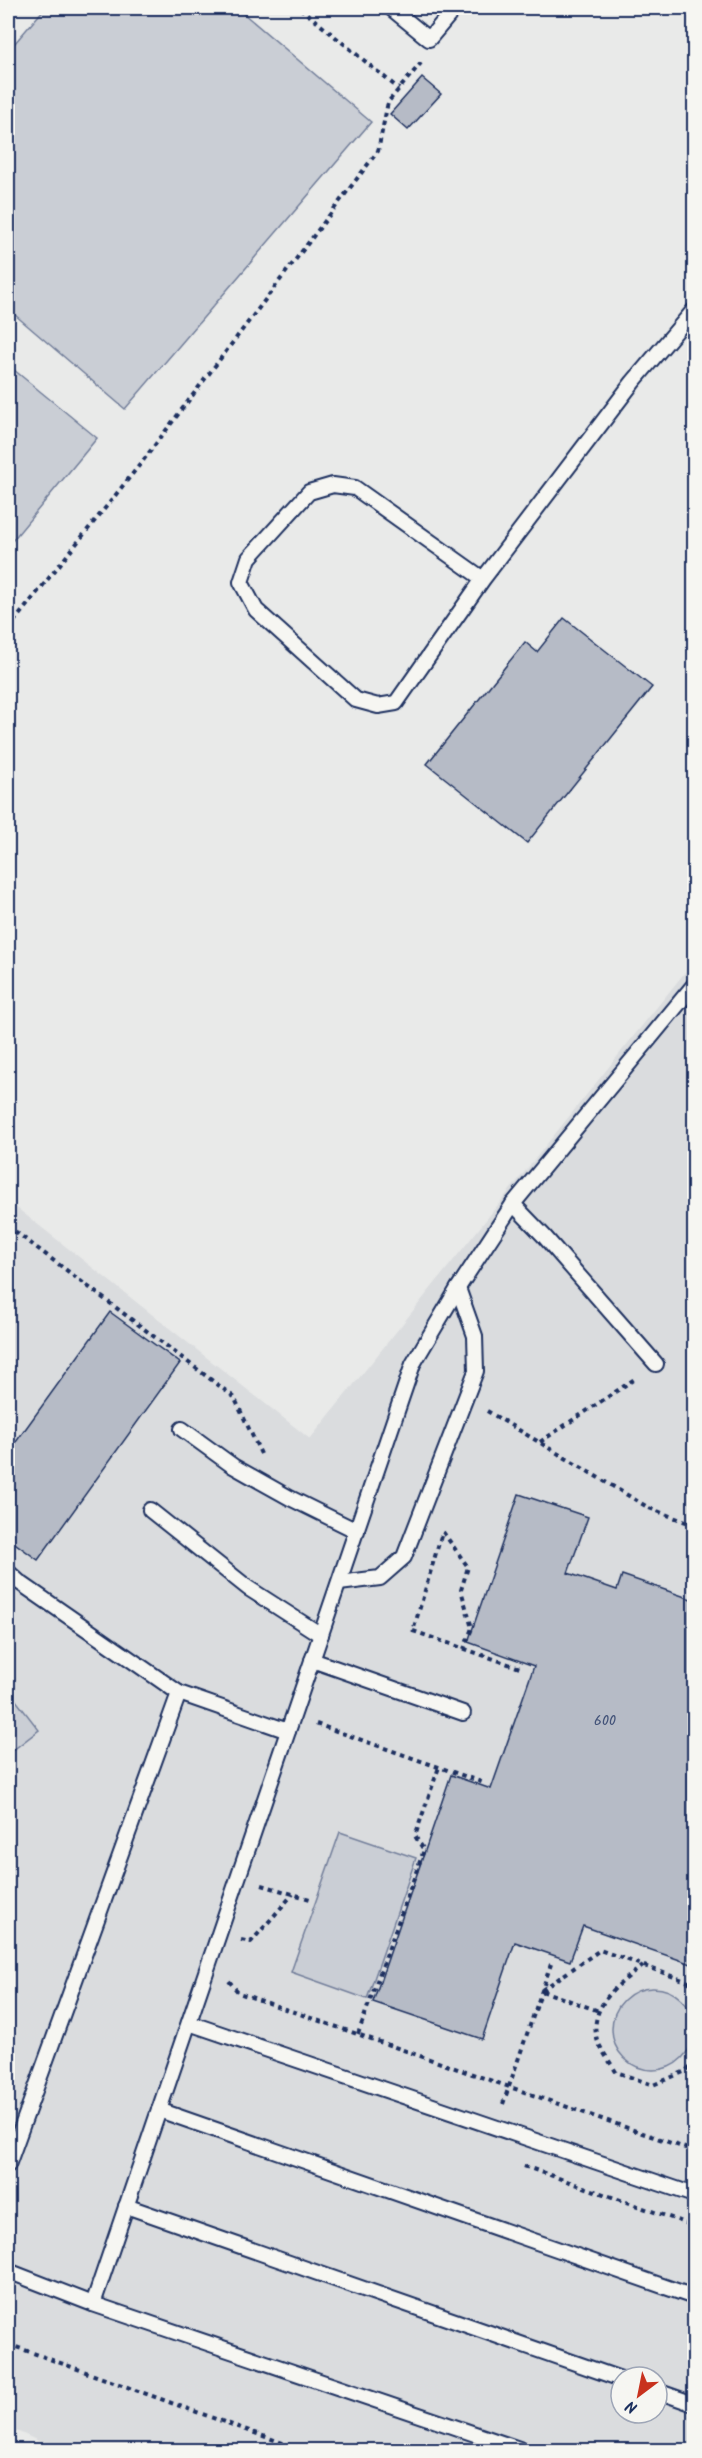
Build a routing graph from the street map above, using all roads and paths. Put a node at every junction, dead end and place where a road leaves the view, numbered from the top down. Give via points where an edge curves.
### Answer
1 (12, 8) edge
2 (300, 8) edge
3 (391, 8) edge
4 (455, 8) edge
5 (8, 14) edge
6 (429, 39) junction
7 (399, 89) junction
8 (694, 310) edge
9 (483, 579) junction
10 (8, 629) edge
11 (694, 985) edge
12 (513, 1204) junction
13 (8, 1226) edge
14 (458, 1288) junction
15 (656, 1365) joint
16 (466, 1398) junction
17 (489, 1411) junction
18 (484, 1421) dead end
19 (182, 1429) dead end
20 (540, 1442) junction
21 (275, 1490) junction
22 (150, 1510) dead end
23 (446, 1522) dead end
24 (694, 1525) edge
25 (357, 1531) junction
26 (443, 1532) junction
27 (8, 1572) edge
28 (339, 1583) junction
29 (321, 1635) junction
30 (464, 1649) junction
31 (312, 1660) junction
32 (520, 1668) dead end
33 (179, 1693) junction
34 (463, 1713) dead end
35 (312, 1722) dead end
36 (288, 1731) junction
37 (439, 1767) junction
38 (484, 1783) dead end
39 (256, 1883) dead end
40 (293, 1894) junction
41 (310, 1899) dead end
42 (237, 1939) dead end
43 (551, 1964) dead end
44 (643, 1966) junction
45 (224, 1975) dead end
46 (694, 1984) edge
47 (542, 1991) junction
48 (599, 2011) junction
49 (189, 2023) junction
50 (358, 2034) junction
51 (694, 2061) edge
52 (509, 2087) junction
53 (159, 2110) junction
54 (495, 2127) junction
55 (694, 2151) edge
56 (8, 2165) edge
57 (694, 2194) edge
58 (126, 2206) junction
59 (8, 2271) edge
60 (694, 2297) edge
61 (93, 2304) junction
62 (8, 2344) edge
63 (609, 2375) edge
64 (669, 2395) edge
65 (694, 2404) edge
66 (302, 2451) edge
67 (522, 2451) edge

1 - 5 path
2 - 7 path
3 - 6 lane
4 - 6 lane
6 - 7 path via 420,65
7 - 10 path via 388,102 378,152 156,444
8 - 9 lane via 633,382
9 - 9 lane via 396,703 378,706 356,700 256,610 241,582 249,558 309,492 333,485 355,488
11 - 12 lane
12 - 14 lane
12 - 15 lane
13 - 21 path via 234,1397
14 - 16 lane via 475,1336 476,1371
14 - 25 lane via 413,1364
15 - 20 path
16 - 17 path
16 - 28 lane via 405,1557 380,1578
17 - 18 path
17 - 20 path
19 - 21 lane
20 - 24 path via 649,1508
21 - 25 lane
22 - 29 lane via 248,1588
23 - 26 path
25 - 28 lane
26 - 30 path via 468,1567 461,1590 472,1628
26 - 30 path via 413,1631
27 - 33 lane
28 - 29 lane
29 - 31 lane
30 - 32 path
31 - 34 lane
31 - 36 lane
33 - 36 lane
33 - 56 lane
35 - 37 path
36 - 49 lane
37 - 38 path
37 - 50 path via 415,1836 424,1850
39 - 40 path
40 - 41 path
40 - 42 path via 251,1942
43 - 47 path
44 - 46 path
44 - 47 path via 600,1950
44 - 48 path via 615,1986
45 - 50 path via 239,1993
47 - 48 path
47 - 52 path
48 - 51 path via 596,2036 616,2072 652,2085 686,2071
49 - 53 lane
49 - 54 lane
50 - 52 path
52 - 54 path
52 - 55 path
53 - 58 lane
53 - 60 lane
54 - 57 lane
58 - 61 lane
58 - 63 lane
59 - 61 lane
61 - 67 lane
62 - 66 path
64 - 65 lane

